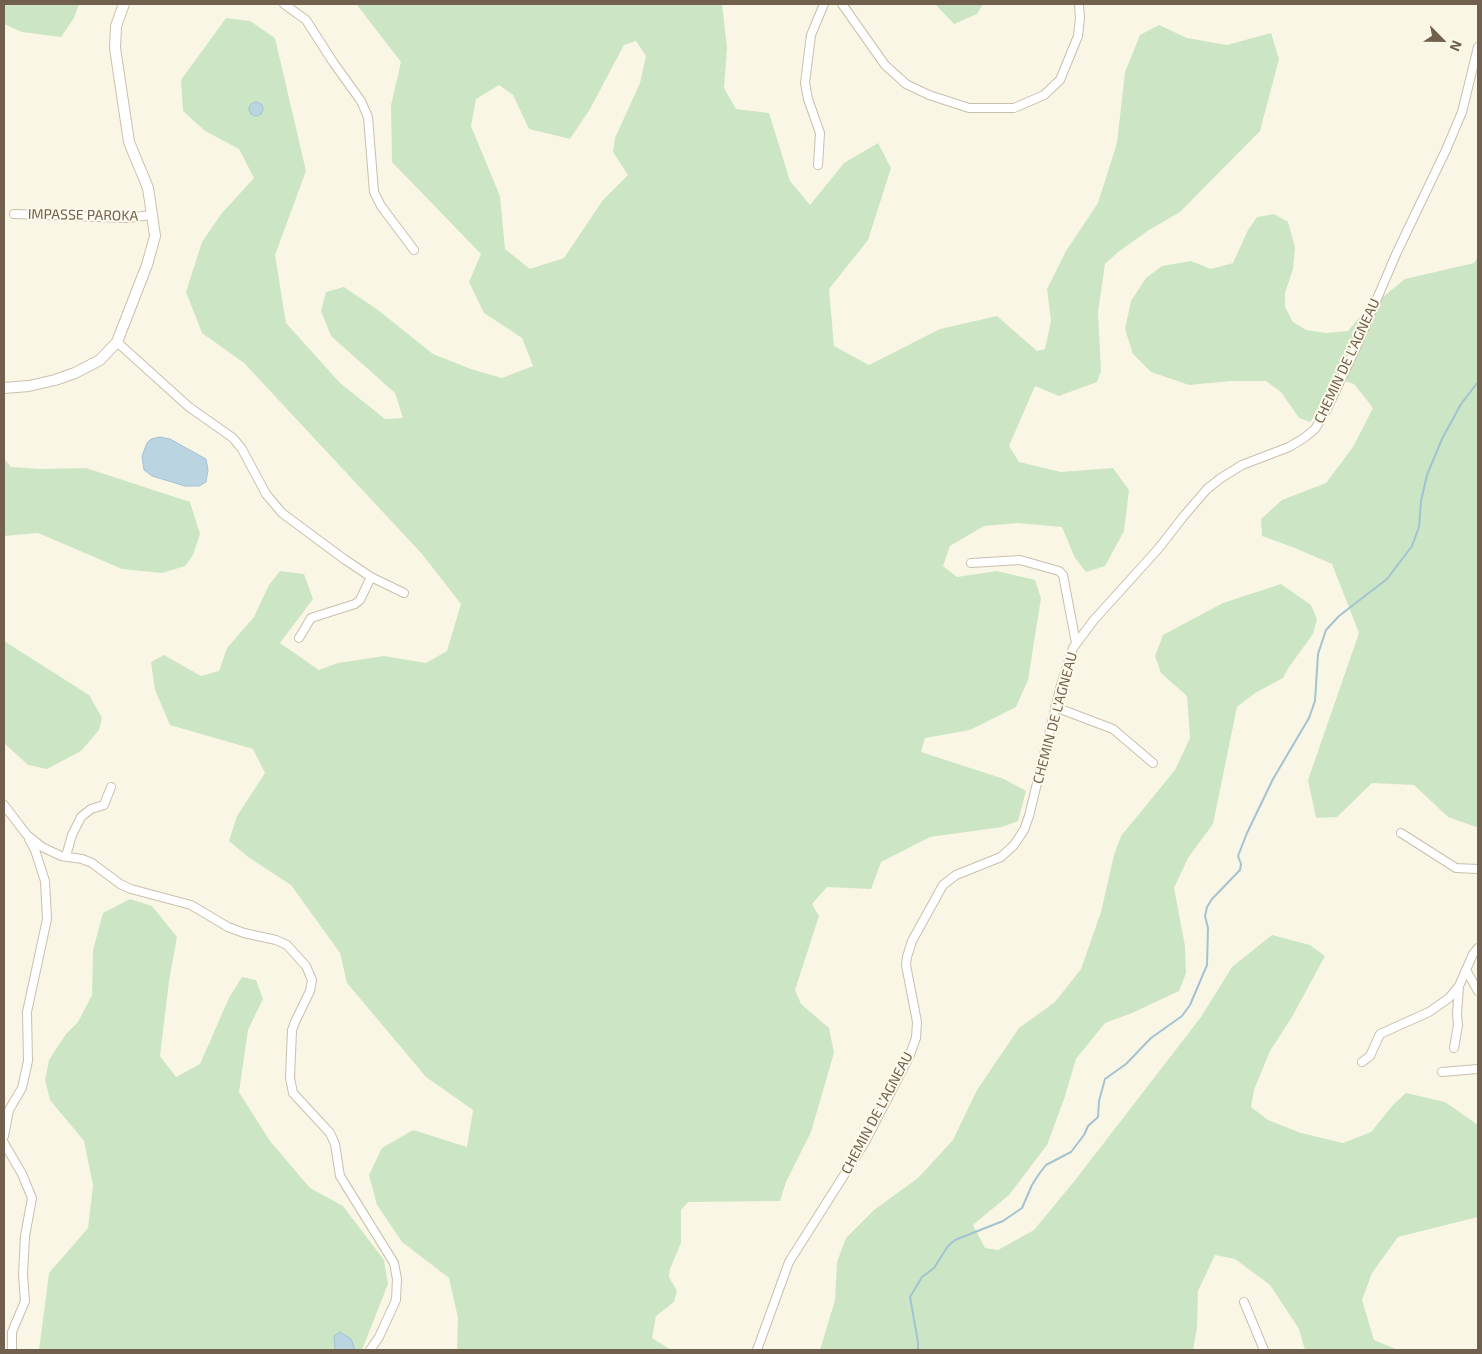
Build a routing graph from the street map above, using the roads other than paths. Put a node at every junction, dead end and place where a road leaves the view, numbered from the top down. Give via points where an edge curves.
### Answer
1 (124, 4) edge
2 (284, 4) edge
3 (824, 4) edge
4 (842, 4) edge
5 (1078, 4) edge
6 (1478, 46) edge
7 (818, 165) dead end
8 (14, 214) dead end
9 (152, 215) junction
10 (414, 250) dead end
11 (117, 342) junction
12 (4, 388) edge
13 (971, 563) dead end
14 (371, 577) junction
15 (404, 593) dead end
16 (299, 638) dead end
17 (1076, 642) junction
18 (1055, 707) junction
19 (1153, 763) dead end
20 (111, 787) dead end
21 (4, 805) edge
22 (1401, 833) dead end
23 (27, 835) junction
24 (66, 856) junction
25 (1478, 869) edge
26 (1478, 948) edge
27 (1466, 970) junction
28 (1459, 986) junction
29 (1478, 991) edge
30 (1454, 1048) dead end
31 (1362, 1062) dead end
32 (1478, 1069) edge
33 (1442, 1072) dead end
34 (4, 1136) edge
35 (4, 1143) edge
36 (1244, 1302) dead end
37 (12, 1350) edge
38 (370, 1350) edge
39 (757, 1350) edge
40 (1264, 1350) edge

1 - 9 main road via 116,26 118,74 129,142 148,188
2 - 10 street via 306,20 361,100 368,117 374,192
3 - 7 street via 810,35 805,83 820,133
4 - 5 street via 885,65 906,84 969,108 1014,108 1044,94 1060,80 1078,36
6 - 17 street, CHEMIN DE L’AGNEAU via 1462,112 1451,138 1315,429 1289,447 1242,465 1208,489
8 - 9 street, IMPASSE PAROKA via 127,218
9 - 11 main road via 155,236
11 - 12 main road via 100,360 75,373 29,386
11 - 14 street via 190,407 233,438 266,494 282,513
13 - 17 street via 1020,560 1059,570 1063,575
14 - 15 street
14 - 16 street via 360,600 311,618
17 - 18 street, CHEMIN DE L’AGNEAU
18 - 19 street via 1113,729
18 - 39 street, CHEMIN DE L’AGNEAU via 1029,816 1020,837 1001,856 956,875 943,885 912,941 906,965 917,1022 916,1038 865,1142 789,1262
20 - 24 street via 104,805 81,817
21 - 23 street
22 - 25 street via 1456,868
23 - 24 street via 42,847
23 - 34 street via 45,881 47,919 28,1012 28,1061 22,1088 9,1110
24 - 38 street via 92,863 132,889 191,905 228,928 287,945 310,972 310,991 292,1030 290,1078 293,1093 330,1133 340,1176 394,1262 397,1279 396,1300
26 - 27 street
27 - 28 street
27 - 29 street
28 - 30 street
28 - 31 street via 1449,998 1429,1012 1380,1034 1370,1056
32 - 33 street
35 - 37 street via 32,1198 25,1236 25,1301 12,1332
36 - 40 street

